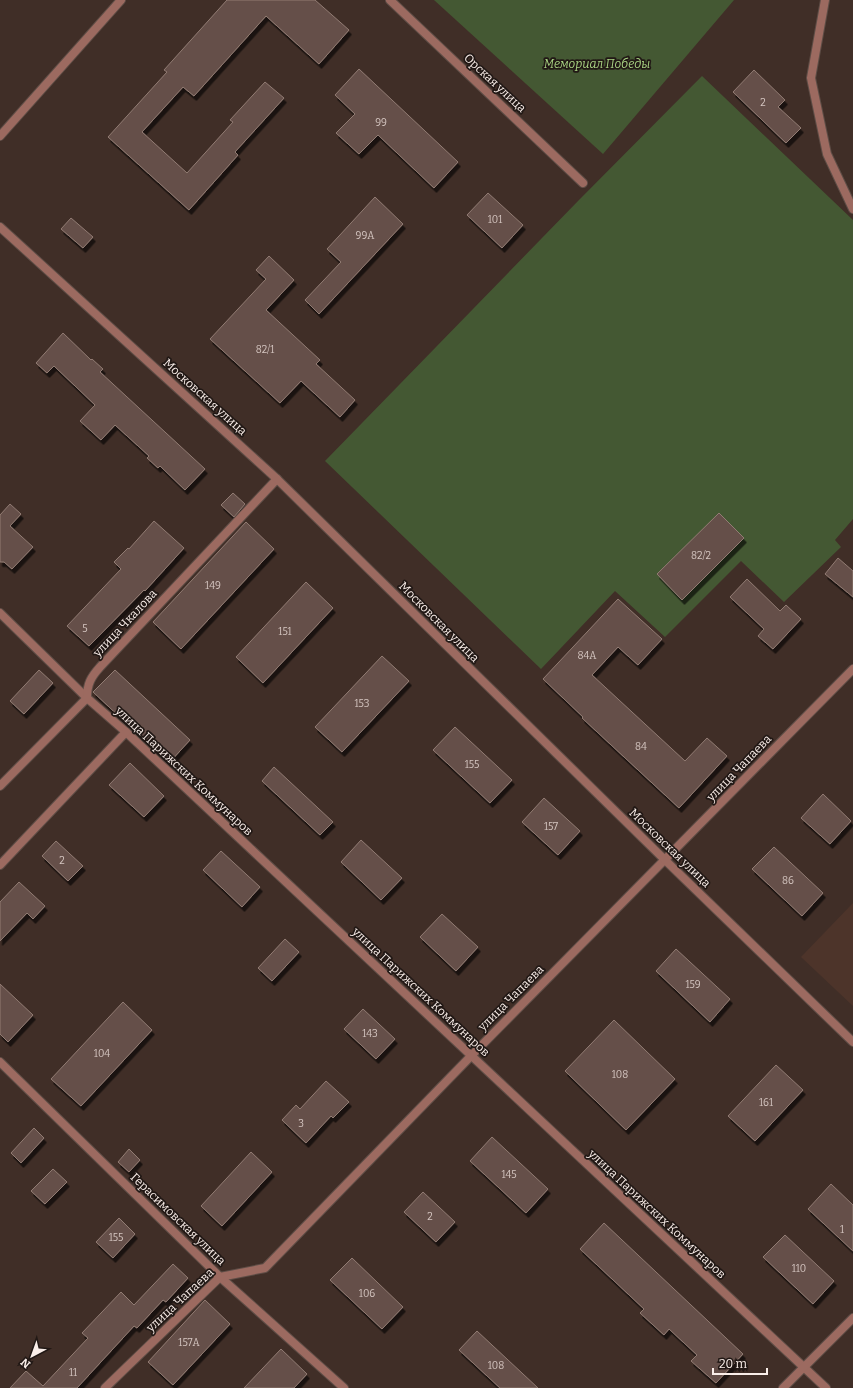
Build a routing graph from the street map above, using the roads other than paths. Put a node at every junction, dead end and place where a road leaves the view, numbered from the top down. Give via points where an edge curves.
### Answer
1 (121, 0) edge
2 (390, 0) edge
3 (825, 0) edge
4 (0, 136) edge
5 (583, 183) dead end
6 (853, 209) edge
7 (0, 227) edge
8 (277, 479) junction
9 (0, 613) edge
10 (853, 669) edge
11 (87, 698) junction
12 (126, 732) junction
13 (0, 786) edge
14 (665, 860) junction
15 (0, 864) edge
16 (853, 1042) edge
17 (471, 1056) junction
18 (0, 1062) edge
19 (220, 1277) junction
20 (853, 1318) edge
21 (803, 1367) junction
22 (105, 1388) edge
23 (344, 1388) edge
24 (783, 1388) edge
25 (826, 1388) edge

1 - 4 street
2 - 5 street, Орская улица
3 - 6 street via 811,78 828,154
7 - 8 street, Московская улица
8 - 11 street, улица Чкалова via 100,667 90,680
8 - 14 street, Московская улица
9 - 11 street, улица Парижских Коммунаров
10 - 14 street, улица Чапаева
11 - 12 street, улица Парижских Коммунаров
11 - 13 street
12 - 15 street
12 - 17 street, улица Парижских Коммунаров
14 - 16 street, Московская улица
14 - 17 street, улица Чапаева
17 - 19 street, улица Чапаева via 265,1268
17 - 21 street, улица Парижских Коммунаров
18 - 19 street, Герасимовская улица
19 - 22 street, улица Чапаева
19 - 23 street, Герасимовская улица
20 - 21 street
21 - 24 street
21 - 25 street, улица Парижских Коммунаров

